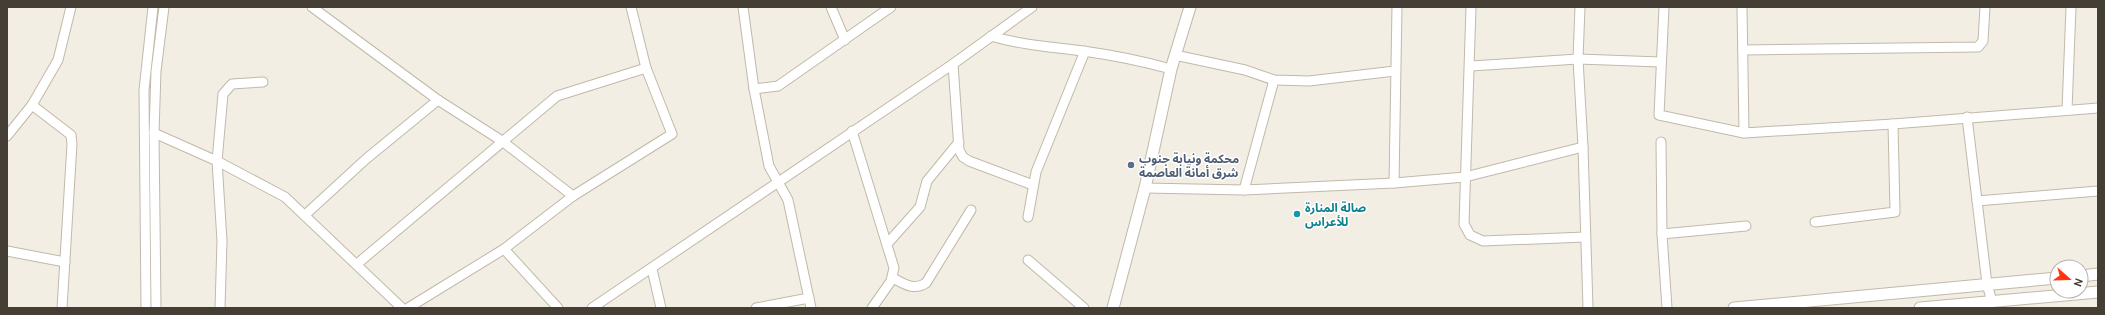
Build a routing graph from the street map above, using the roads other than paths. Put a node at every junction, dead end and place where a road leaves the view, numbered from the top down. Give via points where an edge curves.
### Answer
1 (71, 7) edge
2 (154, 7) edge
3 (164, 7) edge
4 (312, 7) edge
5 (631, 7) edge
6 (743, 7) edge
7 (831, 7) edge
8 (891, 7) edge
9 (1032, 7) edge
10 (1190, 7) edge
11 (1397, 7) edge
12 (1471, 7) edge
13 (1580, 7) edge
14 (1664, 7) edge
15 (1742, 7) edge
16 (1985, 7) edge
17 (2071, 7) edge
18 (991, 36) junction
19 (845, 40) junction
20 (1742, 50) junction
21 (1085, 51) junction
22 (1175, 55) junction
23 (1578, 59) junction
24 (1661, 62) junction
25 (953, 64) junction
26 (1471, 66) junction
27 (646, 68) junction
28 (1171, 69) junction
29 (1395, 71) junction
30 (1274, 80) junction
31 (263, 82) dead end
32 (754, 89) junction
33 (438, 100) junction
34 (32, 105) junction
35 (2098, 108) edge
36 (2067, 110) junction
37 (1967, 117) junction
38 (1893, 124) junction
39 (852, 131) junction
40 (154, 133) junction
41 (1744, 133) junction
42 (7, 136) edge
43 (502, 141) junction
44 (959, 142) junction
45 (1661, 142) dead end
46 (1583, 147) junction
47 (217, 161) junction
48 (1465, 177) junction
49 (778, 183) junction
50 (1394, 183) junction
51 (1033, 185) junction
52 (1145, 188) junction
53 (1244, 190) junction
54 (2098, 191) edge
55 (573, 196) junction
56 (1976, 201) junction
57 (971, 210) dead end
58 (304, 215) junction
59 (1028, 217) dead end
60 (1815, 222) dead end
61 (1746, 226) dead end
62 (1662, 234) junction
63 (1585, 238) junction
64 (887, 244) junction
65 (504, 249) junction
66 (8, 254) edge
67 (1028, 260) dead end
68 (65, 262) junction
69 (356, 264) junction
70 (652, 269) junction
71 (893, 278) junction
72 (2049, 279) edge
73 (1987, 284) junction
74 (2098, 292) edge
75 (809, 298) junction
76 (1992, 302) junction
77 (62, 308) edge
78 (146, 308) edge
79 (156, 308) edge
80 (220, 308) edge
81 (402, 308) edge
82 (408, 308) edge
83 (558, 308) edge
84 (592, 308) edge
85 (661, 308) edge
86 (756, 308) edge
87 (811, 308) edge
88 (872, 308) edge
89 (1084, 308) edge
90 (1113, 308) edge
91 (1588, 308) edge
92 (1667, 308) edge
93 (1734, 308) edge
94 (1920, 308) edge

1 - 34 street via 58,60
2 - 78 street via 144,90
3 - 40 street via 156,71
4 - 33 street
5 - 27 street
6 - 32 street
7 - 19 street
8 - 19 street
9 - 18 street
10 - 22 street
11 - 29 street
12 - 26 street
13 - 23 street
14 - 24 street
15 - 20 street
16 - 20 street via 1983,41 1978,47
17 - 36 street
18 - 21 street via 1025,45
18 - 25 street
19 - 32 street via 778,86
20 - 41 street
21 - 28 street
21 - 51 street via 1045,147
22 - 28 street
22 - 30 street via 1245,70
23 - 24 street
23 - 26 street
23 - 46 street
24 - 41 street via 1659,115
25 - 39 street
25 - 44 street
26 - 48 street
27 - 43 street via 557,96
27 - 55 street via 672,134
28 - 52 street
29 - 30 street via 1309,81
29 - 50 street
30 - 53 street
31 - 47 street via 232,84 223,94
32 - 49 street via 769,166
33 - 43 street
33 - 58 street via 366,159
34 - 42 street
34 - 68 street via 71,135
35 - 36 street
36 - 37 street
37 - 38 street
37 - 56 street
38 - 41 street
38 - 60 street via 1895,212
39 - 49 street
39 - 64 street
40 - 47 street
40 - 79 street
43 - 55 street
43 - 69 street
44 - 51 street via 961,153 967,160
44 - 64 street via 927,181 920,207
45 - 62 street
46 - 48 street
46 - 63 street
47 - 58 street via 285,197
47 - 80 street via 222,241
48 - 50 street
48 - 63 street via 1464,224 1470,235 1483,241
49 - 70 street
49 - 75 street via 788,200
50 - 53 street
51 - 59 street
52 - 53 street
52 - 90 street
54 - 56 street
55 - 65 street
56 - 73 street
57 - 71 street via 926,283 912,287
58 - 69 street
61 - 62 street
62 - 92 street
63 - 91 street
64 - 71 street via 894,268
65 - 82 street
65 - 83 street
66 - 68 street
67 - 89 street
68 - 77 street
69 - 81 street
70 - 84 street
70 - 85 street
71 - 88 street
72 - 73 street
73 - 76 street
73 - 93 street
74 - 76 street
75 - 86 street
75 - 87 street
76 - 94 street

